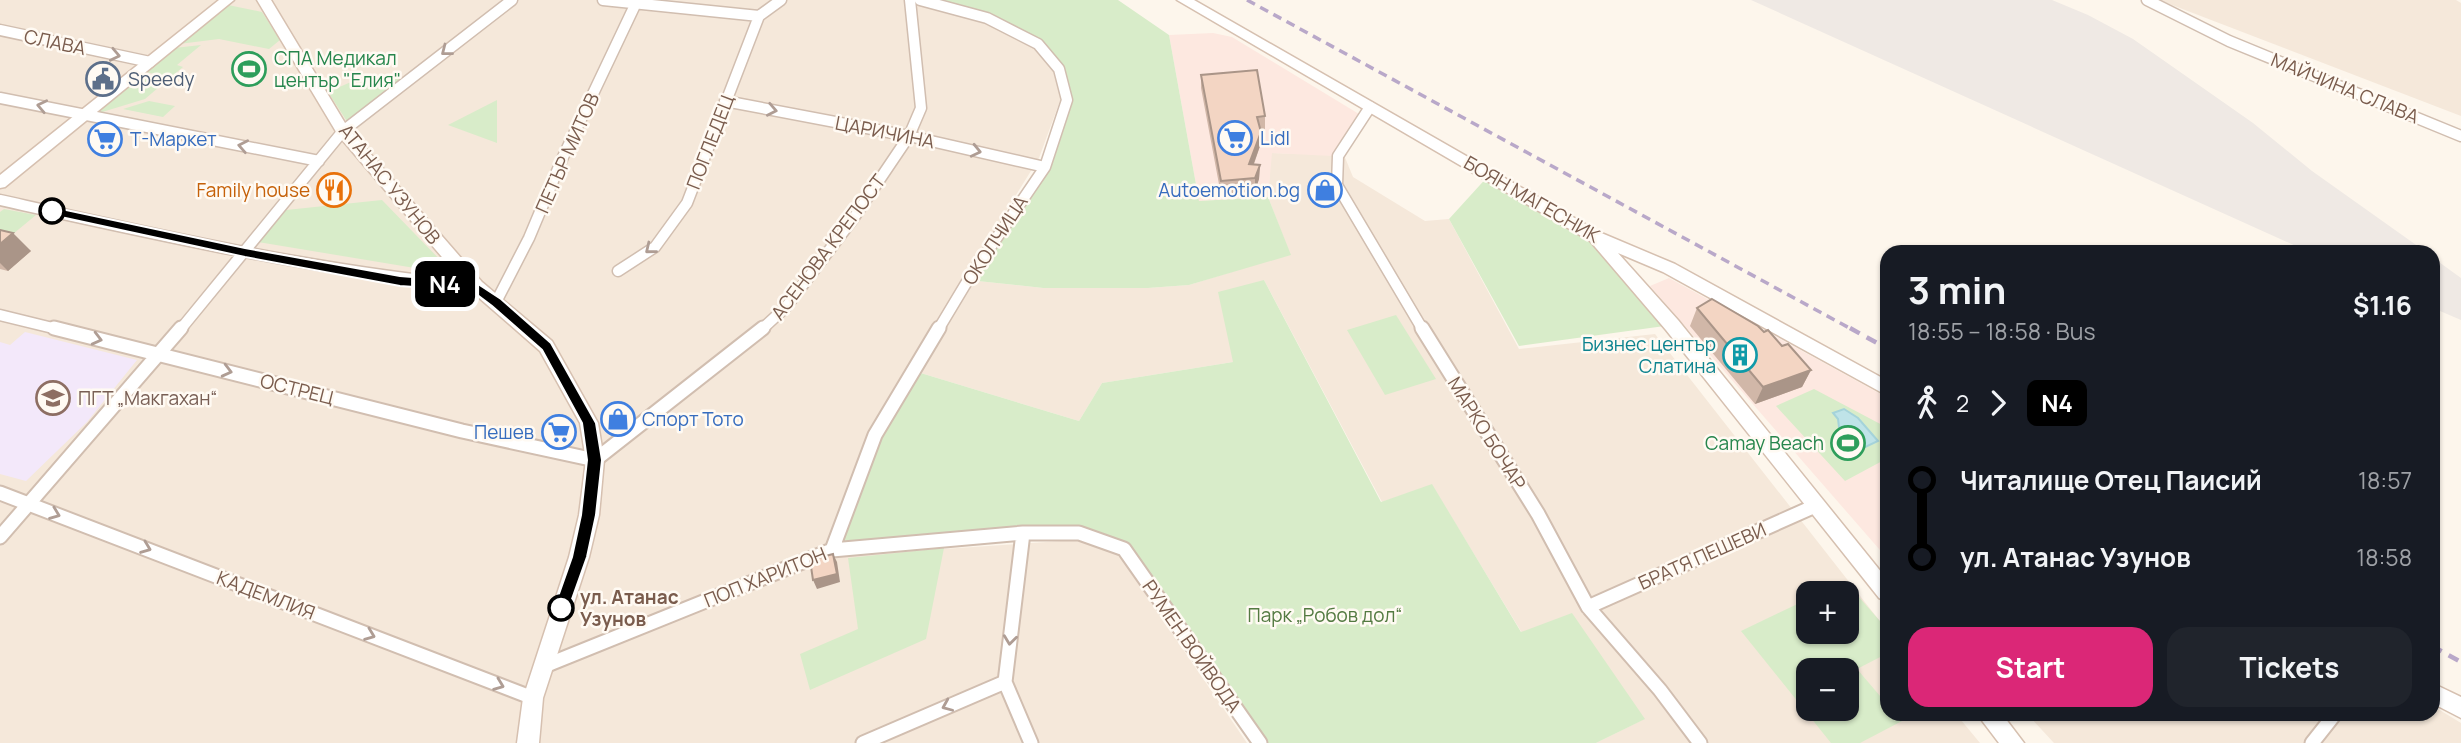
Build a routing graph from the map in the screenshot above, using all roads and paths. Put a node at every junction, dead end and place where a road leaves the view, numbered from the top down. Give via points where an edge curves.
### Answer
1 (227, 0) edge
2 (264, 0) edge
3 (512, 0) edge
4 (603, 0) edge
5 (781, 0) edge
6 (910, 0) edge
7 (920, 0) edge
8 (1184, 0) edge
9 (2147, 0) edge
10 (636, 4) junction
11 (759, 16) junction
12 (0, 30) edge
13 (150, 62) junction
14 (0, 98) edge
15 (725, 101) junction
16 (1370, 107) junction
17 (85, 115) junction
18 (344, 131) junction
19 (909, 136) junction
20 (2461, 136) edge
21 (319, 161) junction
22 (1045, 167) junction
23 (0, 183) edge
24 (0, 201) edge
25 (1594, 236) junction
26 (245, 252) junction
27 (618, 271) dead end
28 (475, 286) junction
29 (496, 302) junction
30 (0, 315) edge
31 (160, 355) junction
32 (1880, 385) edge
33 (595, 460) junction
34 (0, 493) edge
35 (28, 503) junction
36 (1815, 506) junction
37 (1023, 533) junction
38 (0, 537) edge
39 (1124, 549) joint
40 (832, 550) junction
41 (1880, 585) edge
42 (1588, 607) junction
43 (541, 667) junction
44 (1005, 682) junction
45 (2440, 696) edge
46 (533, 698) junction
47 (2461, 708) edge
48 (1994, 721) edge
49 (2329, 721) edge
50 (528, 743) edge
51 (863, 743) edge
52 (1031, 743) edge
53 (1260, 743) edge
54 (1700, 743) edge
55 (2013, 743) edge
56 (2312, 743) edge

1 - 13 street
2 - 18 street, АТАНАС УЗУНОВ
3 -> 18 street
4 - 10 street
5 - 11 street
6 - 19 street, АСЕНОВА КРЕПОСТ via 921,108
7 - 22 street, ОКОЛЧИЦА via 1000,24 1038,44 1050,57 1065,85 1067,100
8 - 16 street, БОЯН МАГЕСНИК
9 - 20 street, МАЙЧИНА СЛАВА via 2229,41
10 - 11 street
10 - 29 street, ПЕТЪР МИТОВ
11 - 15 street, ПОГЛЕДЕЦ
12 -> 13 street, СЛАВА
13 - 17 street
17 -> 14 street
15 -> 19 street, ЦАРИЧИНА
15 -> 27 street, ПОГЛЕДЕЦ via 687,203 655,247
16 - 25 street, БОЯН МАГЕСНИК
16 - 42 street, МАРКО БОЧАР via 1338,156 1337,185 1538,514
21 -> 17 street
17 - 23 street
18 - 21 street
18 - 28 street, АТАНАС УЗУНОВ
19 -> 22 street, ЦАРИЧИНА
19 - 33 street, АСЕНОВА КРЕПОСТ via 786,307
21 - 26 street
22 - 40 street, ОКОЛЧИЦА via 968,280 876,435
24 - 26 street
25 - 32 street, БОЯН МАГЕСНИК via 1669,268
25 - 36 street via 1672,325
26 - 28 street via 400,281
26 - 31 street
28 - 29 street, АТАНАС УЗУНОВ
29 - 33 street, АТАНАС УЗУНОВ via 547,346 589,423
30 -> 31 street, ОСТРЕЦ
31 -> 33 street, ОСТРЕЦ
31 - 35 street
33 - 43 street, АТАНАС УЗУНОВ via 579,557
34 - 35 street, КАДЕМЛИЯ
35 - 38 street
35 -> 46 street, КАДЕМЛИЯ
36 - 41 street
36 - 42 street, БРАТЯ ПЕШЕВИ
37 - 39 street, ПОП ХАРИТОН via 1079,533
37 - 40 street, ПОП ХАРИТОН
37 -> 44 street
39 - 53 street, РУМЕН ВОЙВОДА
40 - 43 street, ПОП ХАРИТОН
42 - 54 street, МАРКО БОЧАР
43 - 46 street, АТАНАС УЗУНОВ
44 -> 51 street
44 - 52 street
45 - 47 street
46 - 50 street, АТАНАС УЗУНОВ
48 - 55 street
49 - 56 street

